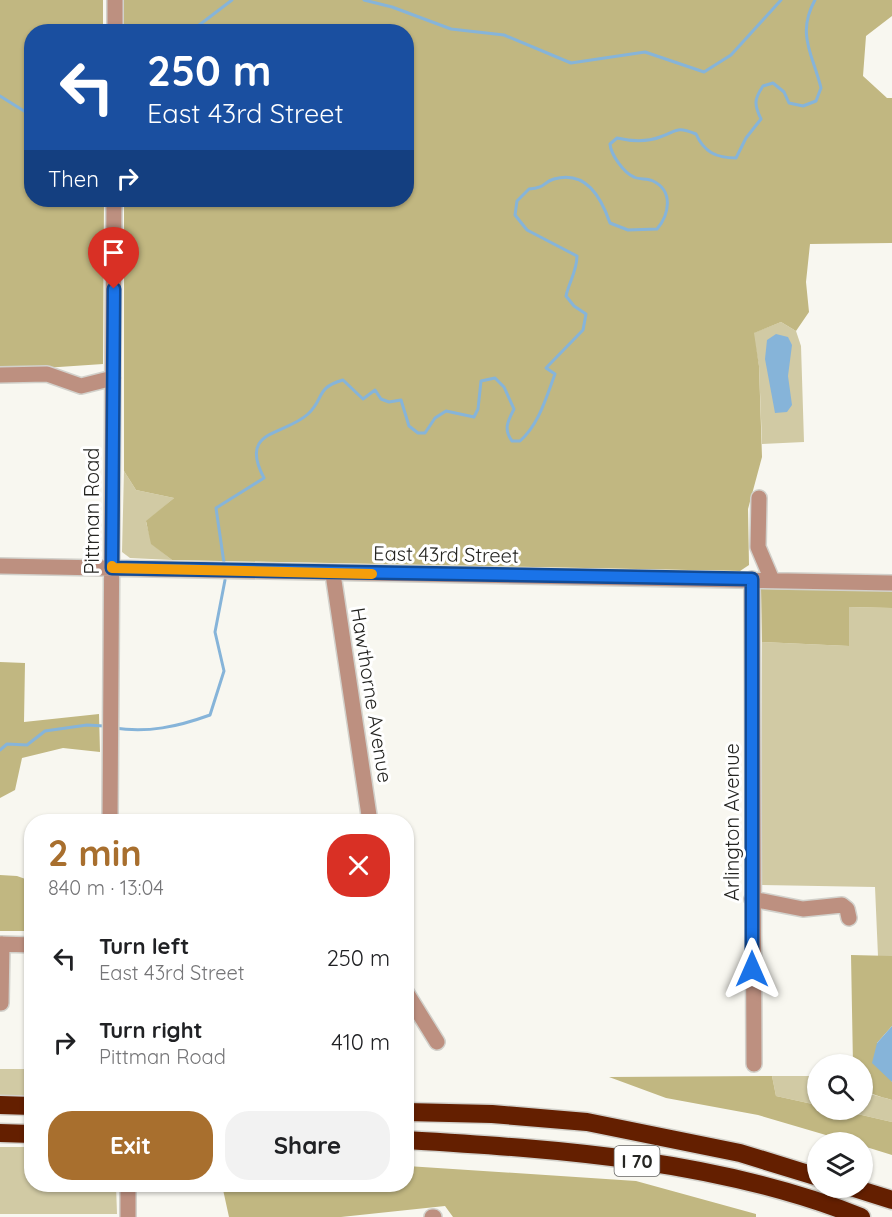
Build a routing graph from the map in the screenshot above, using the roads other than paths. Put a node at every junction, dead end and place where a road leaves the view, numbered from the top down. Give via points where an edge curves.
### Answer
1 (115, 0) edge
2 (115, 24) edge
3 (114, 207) edge
4 (0, 375) edge
5 (113, 378) junction
6 (759, 498) dead end
7 (0, 566) edge
8 (112, 568) junction
9 (333, 574) junction
10 (752, 579) junction
11 (772, 580) junction
12 (892, 583) edge
13 (110, 814) edge
14 (369, 814) edge
15 (752, 899) junction
16 (849, 918) dead end
17 (1, 944) edge
18 (24, 945) edge
19 (2, 1003) dead end
20 (414, 1005) edge
21 (437, 1042) dead end
22 (754, 1064) dead end
23 (0, 1105) edge
24 (24, 1106) edge
25 (414, 1112) edge
26 (0, 1133) edge
27 (24, 1134) edge
28 (414, 1141) edge
29 (807, 1174) edge
30 (128, 1192) edge
31 (873, 1194) edge
32 (892, 1200) edge
33 (128, 1217) edge
34 (861, 1217) edge

1 - 2 street
3 - 5 street, Pittman Road
4 - 5 street via 47,375 81,386
5 - 8 street, Pittman Road
6 - 11 street via 758,547
7 - 8 street, East 43rd Street
8 - 9 street, East 43rd Street
8 - 13 street, Pittman Road
9 - 10 street, East 43rd Street
9 - 14 street, Hawthorne Avenue
10 - 11 street, East 43rd Street
10 - 15 street, Arlington Avenue
11 - 12 street, East 43rd Street
15 - 16 street via 803,909 842,905 848,909
15 - 22 street, Arlington Avenue
17 - 18 street
17 - 19 street
20 - 21 street
23 - 24 highway
25 - 29 highway, I 70 via 587,1122 740,1153
26 - 27 highway
28 - 34 highway, I 70 via 530,1148 697,1170
30 - 33 street
31 - 32 highway

